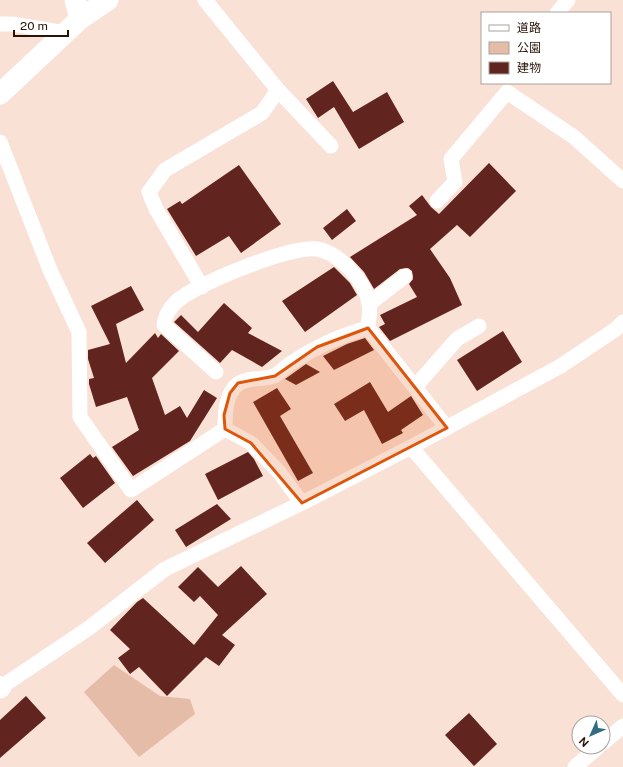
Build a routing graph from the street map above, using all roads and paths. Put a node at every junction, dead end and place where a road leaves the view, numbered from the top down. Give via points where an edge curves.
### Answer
1 (108, 0) edge
2 (204, 0) edge
3 (568, 0) edge
4 (559, 12) edge
5 (74, 17) edge
6 (0, 24) edge
7 (504, 87) edge
8 (278, 90) junction
9 (0, 94) edge
10 (0, 142) edge
11 (331, 146) dead end
12 (623, 181) edge
13 (437, 202) dead end
14 (405, 276) dead end
15 (202, 287) junction
16 (369, 304) junction
17 (623, 322) edge
18 (479, 326) dead end
19 (368, 328) junction
20 (216, 372) dead end
21 (415, 387) junction
22 (447, 428) junction
23 (225, 430) junction
24 (412, 447) junction
25 (302, 503) junction
26 (0, 686) edge
27 (623, 695) edge
28 (623, 726) edge
29 (611, 736) edge
30 (589, 755) edge
31 (575, 767) edge

1 - 5 main road
2 - 8 street
3 - 4 street
5 - 6 street
5 - 9 main road
7 - 12 street via 574,137
7 - 13 street via 451,160 455,182
8 - 11 street
8 - 15 street via 262,113 164,170 149,192 156,209
10 - 23 street via 50,270 79,332 80,417 131,490
14 - 16 street
15 - 16 street via 264,259 298,250 318,249 340,260 359,279
15 - 20 street via 177,301 165,315 164,325
16 - 19 street
17 - 22 street via 559,368
18 - 21 street via 457,339
19 - 21 street
19 - 23 street via 345,334 317,347 275,376 238,383 230,394 224,415
21 - 22 street
22 - 24 street
23 - 25 street via 251,443 279,472
24 - 25 street
24 - 27 street
25 - 26 street via 165,569 89,628
28 - 29 street
30 - 31 street

